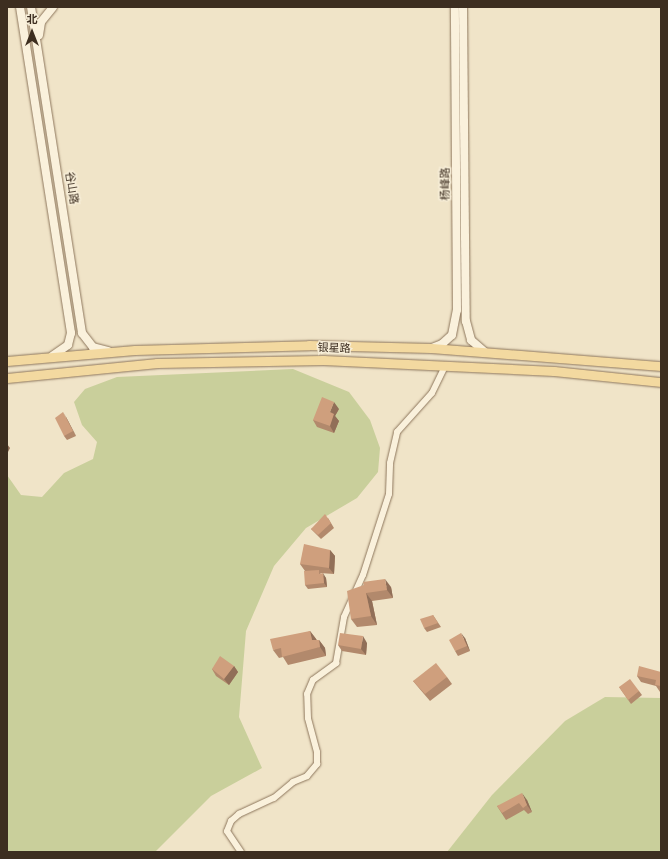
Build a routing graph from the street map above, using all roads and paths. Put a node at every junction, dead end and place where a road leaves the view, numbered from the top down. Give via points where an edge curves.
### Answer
1 (20, 7) edge
2 (31, 7) edge
3 (53, 7) edge
4 (455, 7) edge
5 (463, 7) edge
6 (38, 50) junction
7 (430, 348) junction
8 (115, 351) junction
9 (485, 353) junction
10 (47, 358) junction
11 (7, 361) edge
12 (445, 366) junction
13 (661, 366) edge
14 (7, 378) edge
15 (661, 382) edge
16 (240, 852) edge

1 - 10 main road, 谷山路 via 71,340 64,350
2 - 6 main road, 谷山路
3 - 6 main road via 41,22
4 - 7 main road, 杨峰路 via 457,310 452,335 442,344
5 - 9 main road, 杨峰路 via 466,321 471,340
6 - 8 main road, 谷山路 via 82,333 93,347
7 - 8 main road, 银星路 via 309,344
7 - 9 main road, 银星路
8 - 10 main road, 银星路
9 - 13 main road, 银星路
10 - 11 main road, 银星路
12 - 14 main road, 银星路 via 323,360 157,363
12 - 15 main road, 银星路 via 554,372
12 - 16 street via 432,394 397,432 390,463 390,494 363,575 344,617 336,663 313,680 307,694 308,718 317,752 317,764 307,776 293,782 274,798 239,814 230,821 227,831

